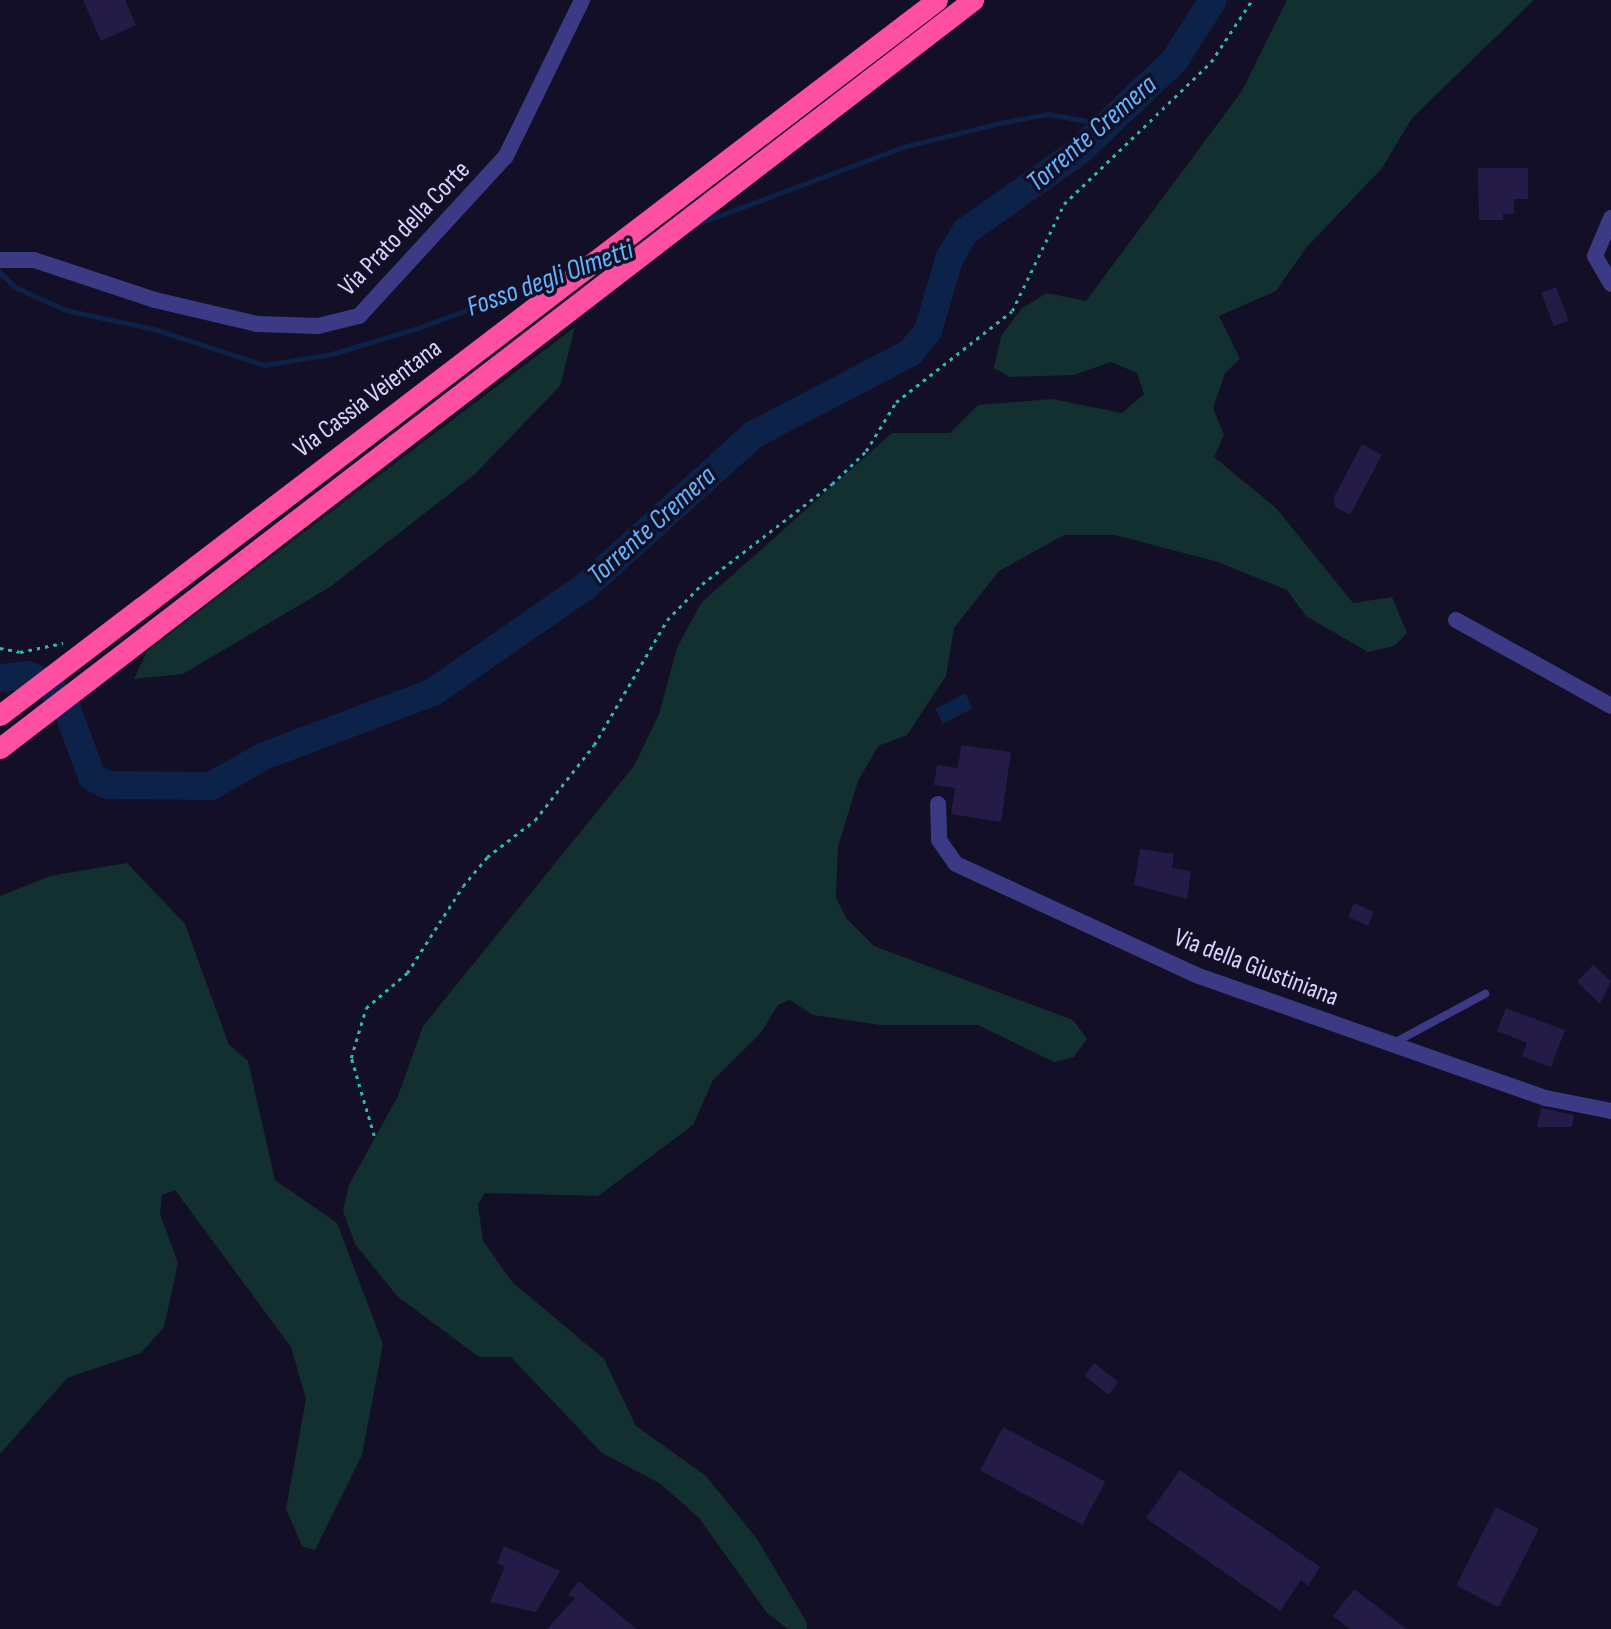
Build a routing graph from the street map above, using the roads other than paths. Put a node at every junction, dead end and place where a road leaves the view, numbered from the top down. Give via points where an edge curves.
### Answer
1 (582, 0) edge
2 (937, 0) edge
3 (973, 0) edge
4 (1611, 218) edge
5 (1, 260) edge
6 (1611, 285) edge
7 (1456, 620) dead end
8 (1611, 706) edge
9 (0, 715) edge
10 (0, 748) edge
11 (938, 804) dead end
12 (1485, 994) dead end
13 (1392, 1044) junction
14 (1611, 1111) edge

1 - 5 street, Via Prato della Corte via 506,156 359,316 317,327 257,324 34,260
2 - 9 highway, Via Cassia Veientana, bridge
3 - 10 highway, Via Cassia Veientana, bridge
4 - 6 street via 1595,256
7 - 8 street
11 - 13 street, Via della Giustiniana via 942,846 961,867 1196,975
12 - 13 lane
13 - 14 street, Via della Giustiniana via 1546,1098

